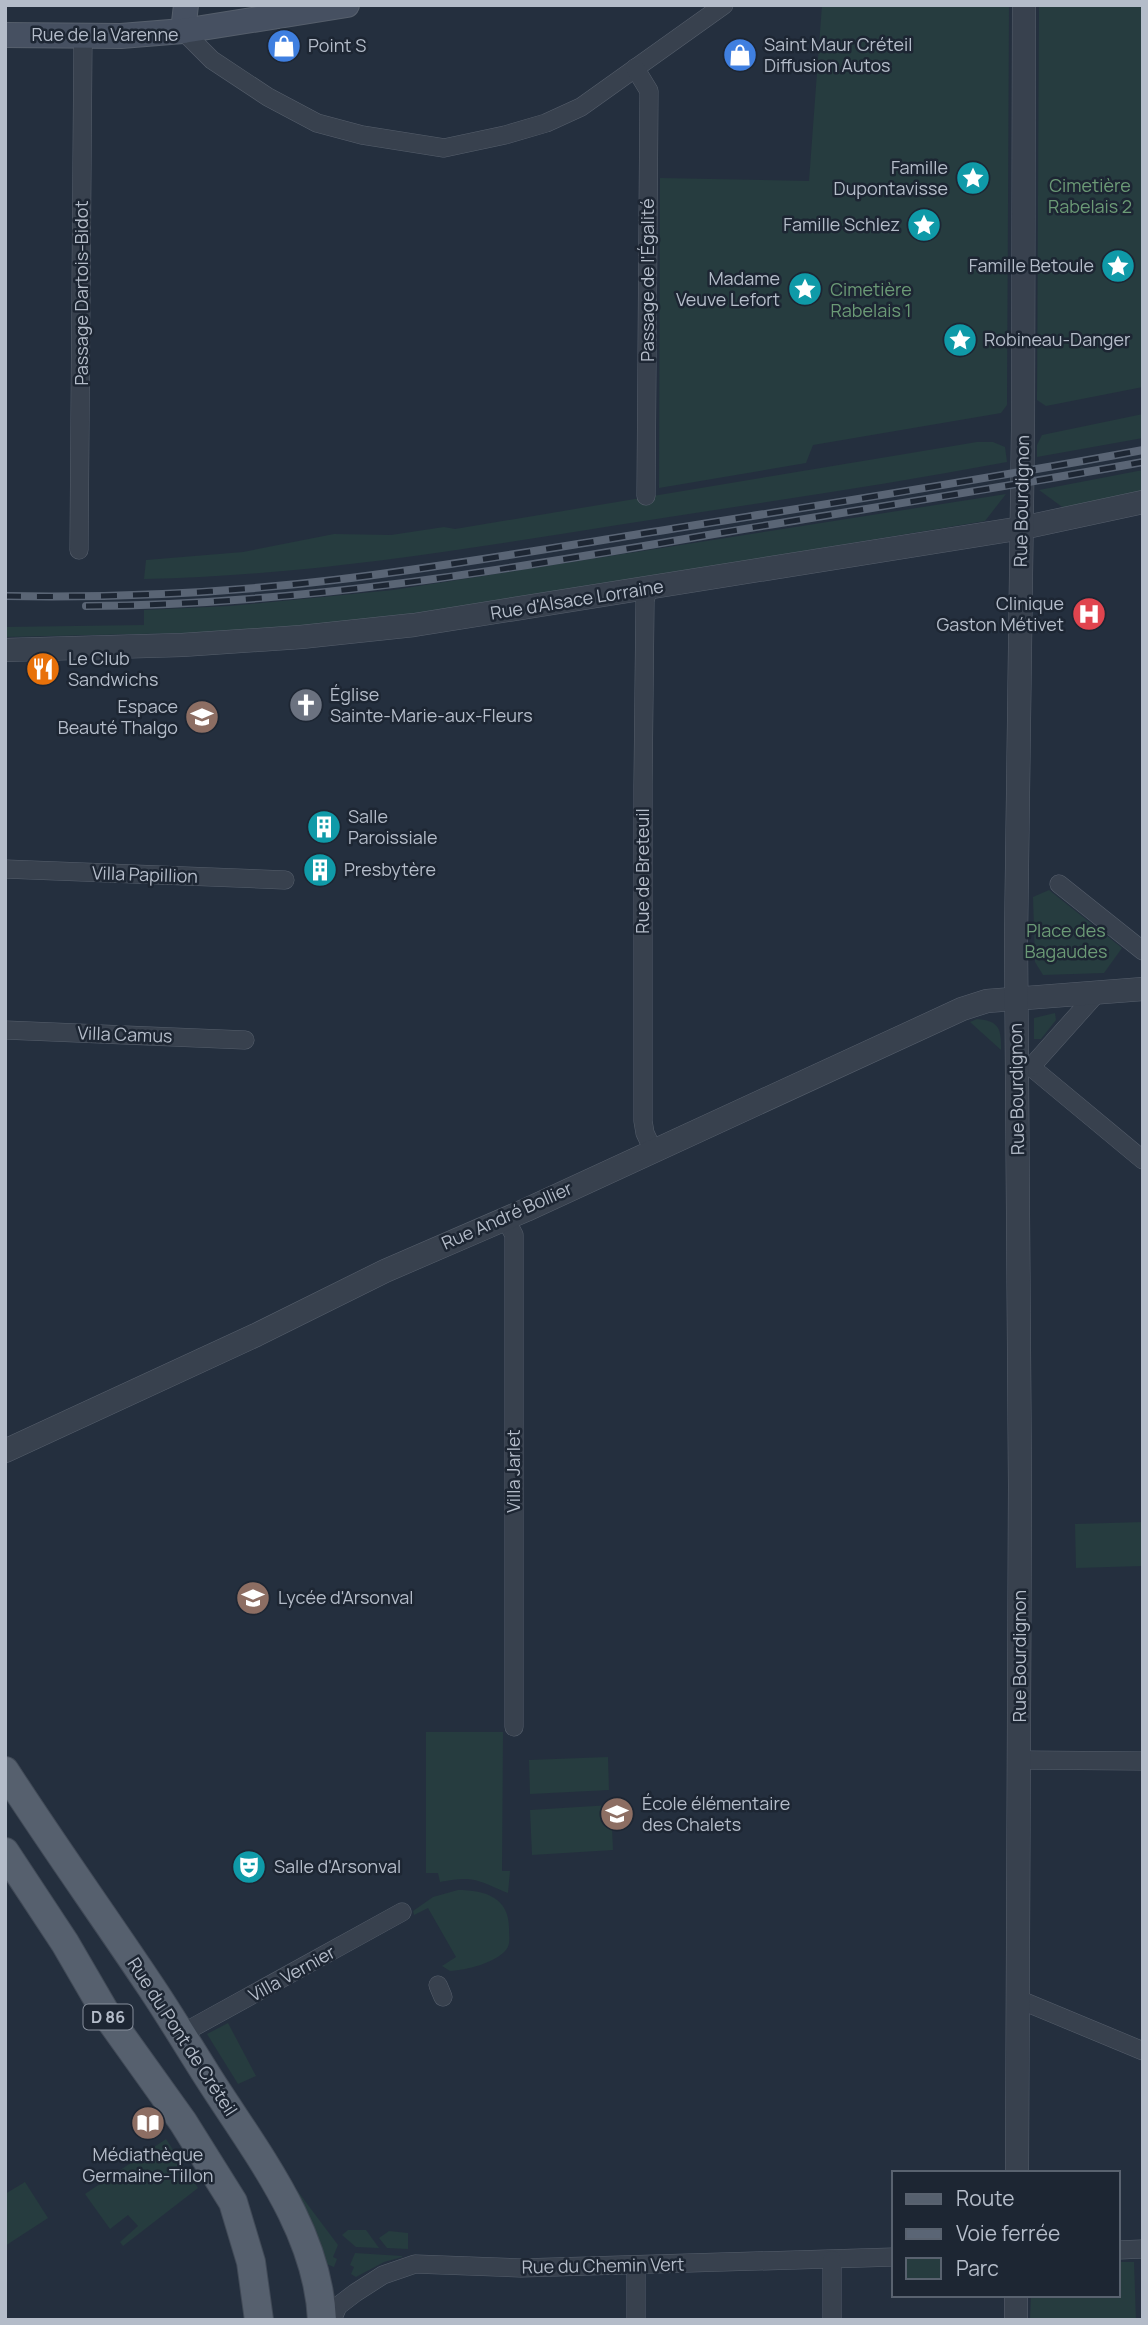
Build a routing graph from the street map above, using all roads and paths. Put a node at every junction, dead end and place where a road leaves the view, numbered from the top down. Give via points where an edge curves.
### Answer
1 (186, 5) edge
2 (348, 5) edge
3 (724, 5) edge
4 (1024, 5) edge
5 (183, 31) junction
6 (5, 35) edge
7 (83, 36) junction
8 (635, 68) junction
9 (646, 496) dead end
10 (1143, 502) edge
11 (1022, 528) junction
12 (79, 550) dead end
13 (648, 589) junction
14 (5, 650) edge
15 (5, 869) edge
16 (285, 880) dead end
17 (1059, 884) dead end
18 (1143, 951) edge
19 (1143, 989) edge
20 (1098, 992) junction
21 (1016, 1000) junction
22 (5, 1030) edge
23 (245, 1040) dead end
24 (1024, 1067) junction
25 (653, 1150) junction
26 (1143, 1160) edge
27 (505, 1217) junction
28 (5, 1451) edge
29 (513, 1727) dead end
30 (1019, 1760) junction
31 (1143, 1761) edge
32 (5, 1771) edge
33 (5, 1852) edge
34 (402, 1912) dead end
35 (1018, 1999) junction
36 (181, 2034) junction
37 (1143, 2051) edge
38 (1017, 2171) edge
39 (1143, 2249) edge
40 (1120, 2250) edge
41 (892, 2258) edge
42 (832, 2260) junction
43 (636, 2266) junction
44 (1016, 2297) edge
45 (258, 2318) edge
46 (322, 2320) edge
47 (332, 2320) edge
48 (636, 2320) edge
49 (832, 2320) edge
50 (1016, 2320) edge

1 - 5 main road
2 - 5 main road
3 - 8 street, Rue de la Varenne
4 - 11 street, Rue Bourdignon
5 - 7 main road, Rue de la Varenne
5 - 8 street, Rue de la Varenne via 212,60 317,123 444,148 546,123 581,107
6 - 7 main road, Rue de la Varenne
7 - 12 street, Passage Dartois-Bidot
8 - 9 street, Passage de l'Égalité via 649,91
10 - 11 street, Rue d'Alsace Lorraine
11 - 13 street, Rue d'Alsace Lorraine
11 - 21 street, Rue Bourdignon
13 - 14 street, Rue d'Alsace Lorraine via 321,636
13 - 25 street, Rue de Breteuil via 643,1121
15 - 16 street, Villa Papillion
17 - 18 street
19 - 20 street, Rue André Bollier
20 - 21 street, Rue André Bollier
20 - 24 street, Rue Bourdignon
21 - 24 street, Rue Bourdignon
21 - 25 street, Rue André Bollier via 987,1001 962,1009
22 - 23 street, Villa Camus
24 - 26 street
24 - 30 street, Rue Bourdignon
25 - 27 street, Rue André Bollier
27 - 28 street, Rue André Bollier
27 - 29 street, Villa Jarlet via 514,1235
30 - 31 street
30 - 35 street, Rue Bourdignon
32 - 36 main road, Rue du Pont de Créteil / D 86
33 - 45 main road, D 86 via 108,2017 233,2202 251,2263
34 - 36 street, Villa Vernier
35 - 37 street
35 - 38 street, Rue Bourdignon
36 - 46 main road, Rue du Pont de Créteil / D 86 via 291,2212 317,2280
39 - 40 street
41 - 42 street, Rue du Chemin Vert
42 - 43 street, Rue du Chemin Vert
42 - 49 street
43 - 47 street, Rue du Chemin Vert via 415,2264 383,2275 355,2293 338,2306
43 - 48 street
44 - 50 street

